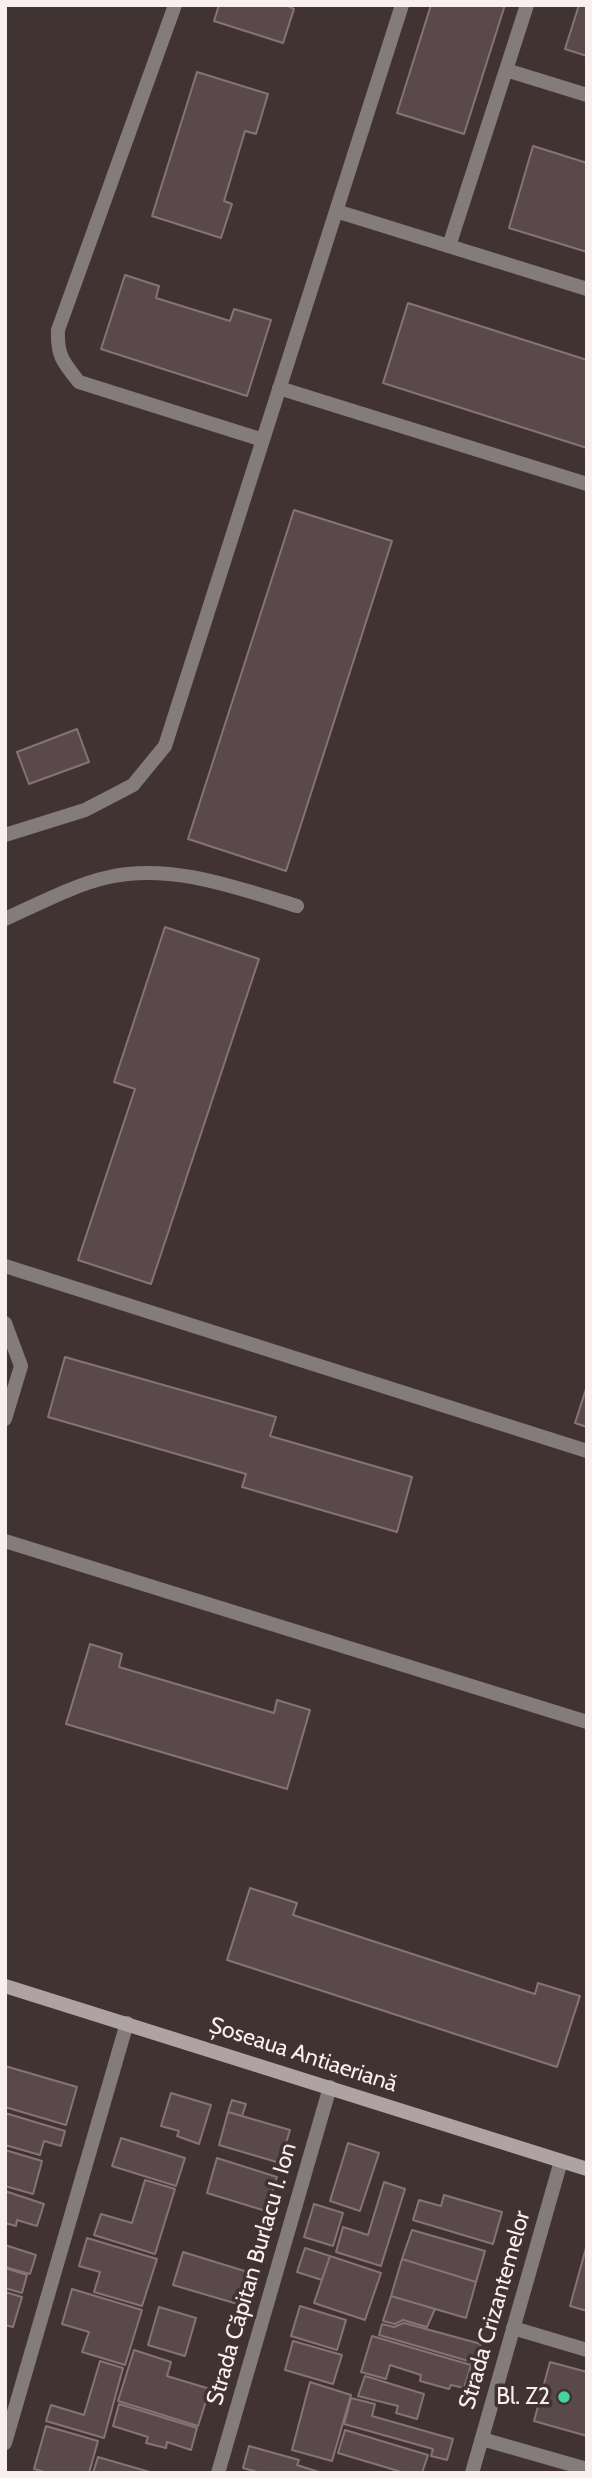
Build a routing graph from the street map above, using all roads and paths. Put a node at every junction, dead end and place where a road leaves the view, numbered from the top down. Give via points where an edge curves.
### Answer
1 (175, 5) edge
2 (402, 5) edge
3 (527, 5) edge
4 (506, 71) junction
5 (587, 95) edge
6 (336, 211) junction
7 (449, 246) junction
8 (587, 289) edge
9 (279, 388) junction
10 (263, 440) junction
11 (587, 484) edge
12 (5, 835) edge
13 (297, 906) dead end
14 (5, 919) edge
15 (5, 1266) edge
16 (5, 1323) edge
17 (5, 1419) edge
18 (587, 1451) edge
19 (5, 1541) edge
20 (587, 1722) edge
21 (5, 1986) edge
22 (127, 2023) junction
23 (330, 2087) junction
24 (561, 2161) junction
25 (587, 2169) edge
26 (513, 2328) junction
27 (587, 2350) edge
28 (482, 2439) junction
29 (5, 2443) edge
30 (587, 2469) edge
31 (218, 2473) edge
32 (472, 2473) edge

1 - 10 street via 58,330 57,349 79,382
2 - 6 street
3 - 4 street
4 - 5 street
4 - 7 street
6 - 7 street
6 - 9 street
7 - 8 street
9 - 10 street
9 - 11 street
10 - 12 street via 165,746 133,785 85,810
13 - 14 street via 215,882 154,872 108,877
15 - 18 street
16 - 17 street via 21,1366
19 - 20 street
21 - 22 main road, Șoseaua Antiaeriană
22 - 23 main road, Șoseaua Antiaeriană
22 - 29 street
23 - 24 main road, Șoseaua Antiaeriană
23 - 31 street, Strada Căpitan Burlacu I. Ion
24 - 25 main road, Șoseaua Antiaeriană
24 - 26 street, Strada Crizantemelor
26 - 27 street
26 - 28 street, Strada Crizantemelor
28 - 30 street
28 - 32 street, Strada Crizantemelor

